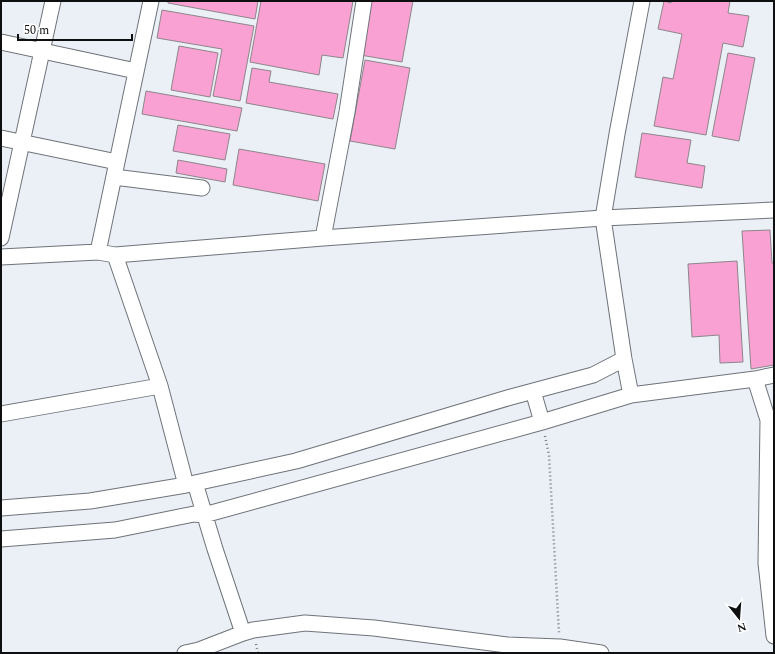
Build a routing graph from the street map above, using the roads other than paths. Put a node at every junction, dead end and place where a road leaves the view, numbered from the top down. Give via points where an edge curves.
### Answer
1 (53, 1) edge
2 (151, 1) edge
3 (364, 1) edge
4 (642, 1) edge
5 (1, 42) edge
6 (42, 51) junction
7 (136, 71) junction
8 (1, 138) edge
9 (22, 143) junction
10 (117, 162) junction
11 (114, 177) junction
12 (202, 188) dead end
13 (774, 210) edge
14 (603, 218) junction
15 (1, 238) edge
16 (323, 238) junction
17 (98, 252) junction
18 (115, 255) junction
19 (1, 257) edge
20 (624, 359) junction
21 (774, 375) edge
22 (755, 379) junction
23 (160, 386) junction
24 (533, 391) junction
25 (631, 395) junction
26 (1, 414) edge
27 (542, 422) junction
28 (191, 484) junction
29 (1, 508) edge
30 (204, 515) junction
31 (1, 539) edge
32 (243, 633) junction
33 (774, 636) edge
34 (185, 653) edge
35 (601, 653) edge

1 - 6 street
2 - 7 street
3 - 16 street
4 - 14 street
5 - 6 street
6 - 7 street
6 - 9 street
7 - 10 street
8 - 9 street
9 - 10 street
9 - 15 street
10 - 11 street
11 - 12 street
11 - 17 street
13 - 14 street
14 - 16 street
14 - 20 street
16 - 18 street
17 - 18 street
17 - 19 street
18 - 23 street
20 - 24 street via 593,375
20 - 25 street
21 - 22 street
22 - 25 street
22 - 33 street via 768,420 766,563
23 - 26 street
23 - 28 street
24 - 27 street
24 - 28 street via 296,461
25 - 27 street
27 - 30 street
28 - 29 street via 90,501
28 - 30 street
30 - 31 street via 194,514 115,530
30 - 32 street
32 - 34 street
32 - 35 street via 305,623

